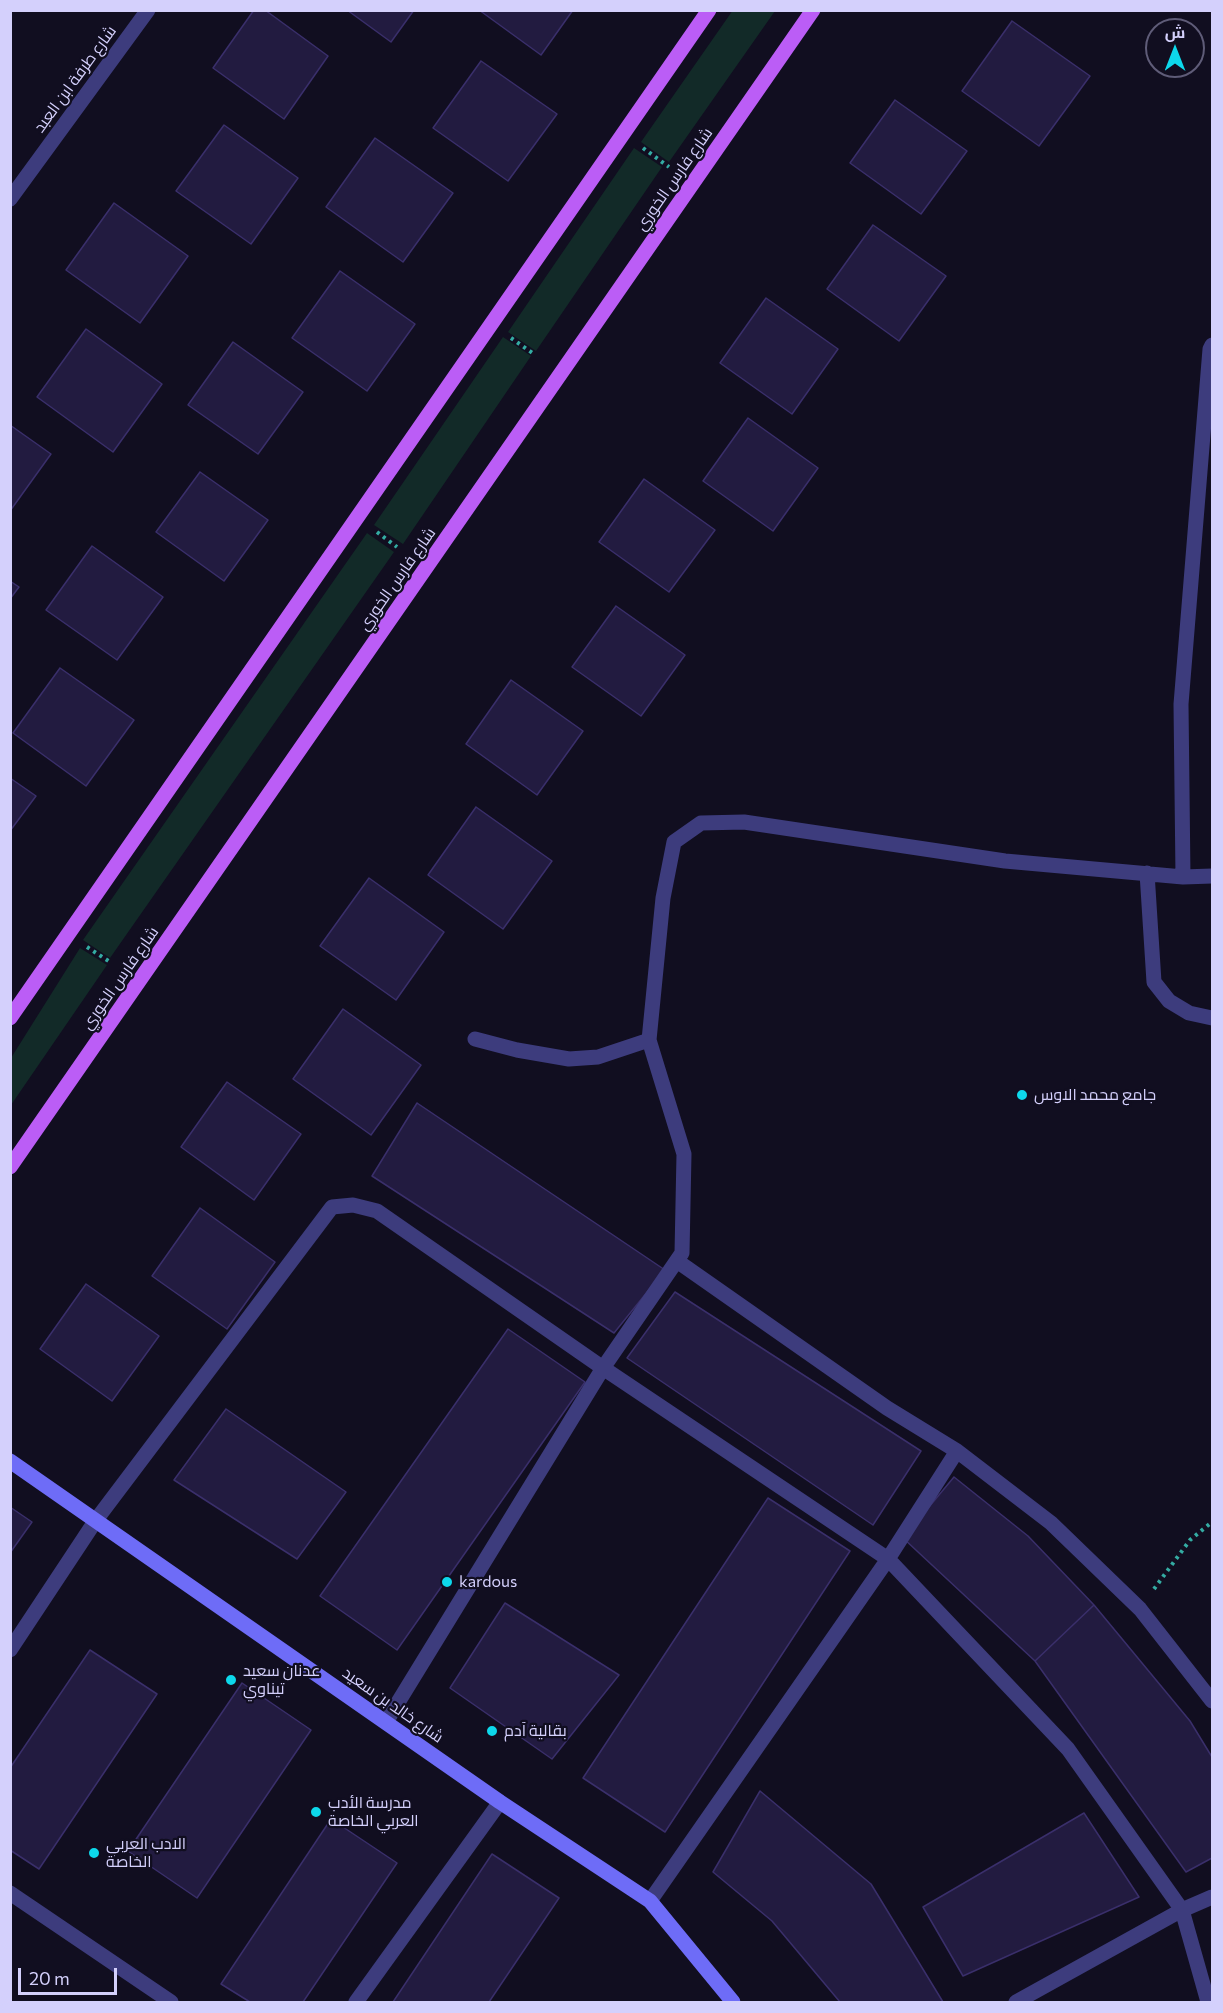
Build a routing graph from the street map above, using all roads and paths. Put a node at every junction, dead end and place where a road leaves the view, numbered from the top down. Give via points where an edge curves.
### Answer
1 (148, 10) edge
2 (709, 10) edge
3 (813, 10) edge
4 (635, 142) dead end
5 (669, 167) dead end
6 (10, 199) edge
7 (503, 333) dead end
8 (1212, 345) edge
9 (534, 354) dead end
10 (372, 528) dead end
11 (397, 547) dead end
12 (1147, 873) junction
13 (1212, 876) edge
14 (1183, 877) junction
15 (82, 943) dead end
16 (110, 962) dead end
17 (10, 1018) edge
18 (1212, 1018) edge
19 (475, 1039) dead end
20 (649, 1040) junction
21 (10, 1167) edge
22 (677, 1261) junction
23 (603, 1368) junction
24 (957, 1451) junction
25 (10, 1461) edge
26 (96, 1520) junction
27 (1212, 1522) edge
28 (888, 1559) junction
29 (1140, 1609) junction
30 (10, 1650) edge
31 (1212, 1701) edge
32 (386, 1722) junction
33 (500, 1802) junction
34 (10, 1893) edge
35 (1212, 1897) edge
36 (650, 1901) junction
37 (1182, 1910) junction
38 (727, 2000) edge
39 (171, 2002) edge
40 (356, 2002) edge
41 (1016, 2002) edge
42 (1208, 2002) edge

1 - 6 street, شارع طرفة ابن العبد
2 - 17 main road
3 - 21 main road, شارع فارس الخوري
4 - 5 path
7 - 9 path
8 - 14 street via 1181,704
10 - 11 path
12 - 14 street
12 - 18 street via 1154,982 1169,1001 1189,1013
12 - 20 street via 1005,861 744,822 701,823 674,842 663,898
13 - 14 street
15 - 16 path
19 - 20 street via 569,1059 598,1057
20 - 22 street via 684,1154 682,1252
22 - 23 street
22 - 24 street via 887,1408
23 - 26 street via 377,1211 353,1205 332,1207
23 - 28 street
23 - 32 street
24 - 28 street
24 - 29 street via 1051,1523
25 - 26 main road, شارع خالد بن سعيد
26 - 30 street
26 - 32 main road, شارع خالد بن سعيد
27 - 29 path via 1190,1540
28 - 36 street
28 - 37 street via 1068,1749
29 - 31 street
32 - 33 main road, شارع خالد بن سعيد
33 - 36 main road, شارع خالد بن سعيد
33 - 40 street
34 - 39 street
35 - 37 street
36 - 38 main road, شارع خالد بن سعيد
37 - 41 street
37 - 42 street

